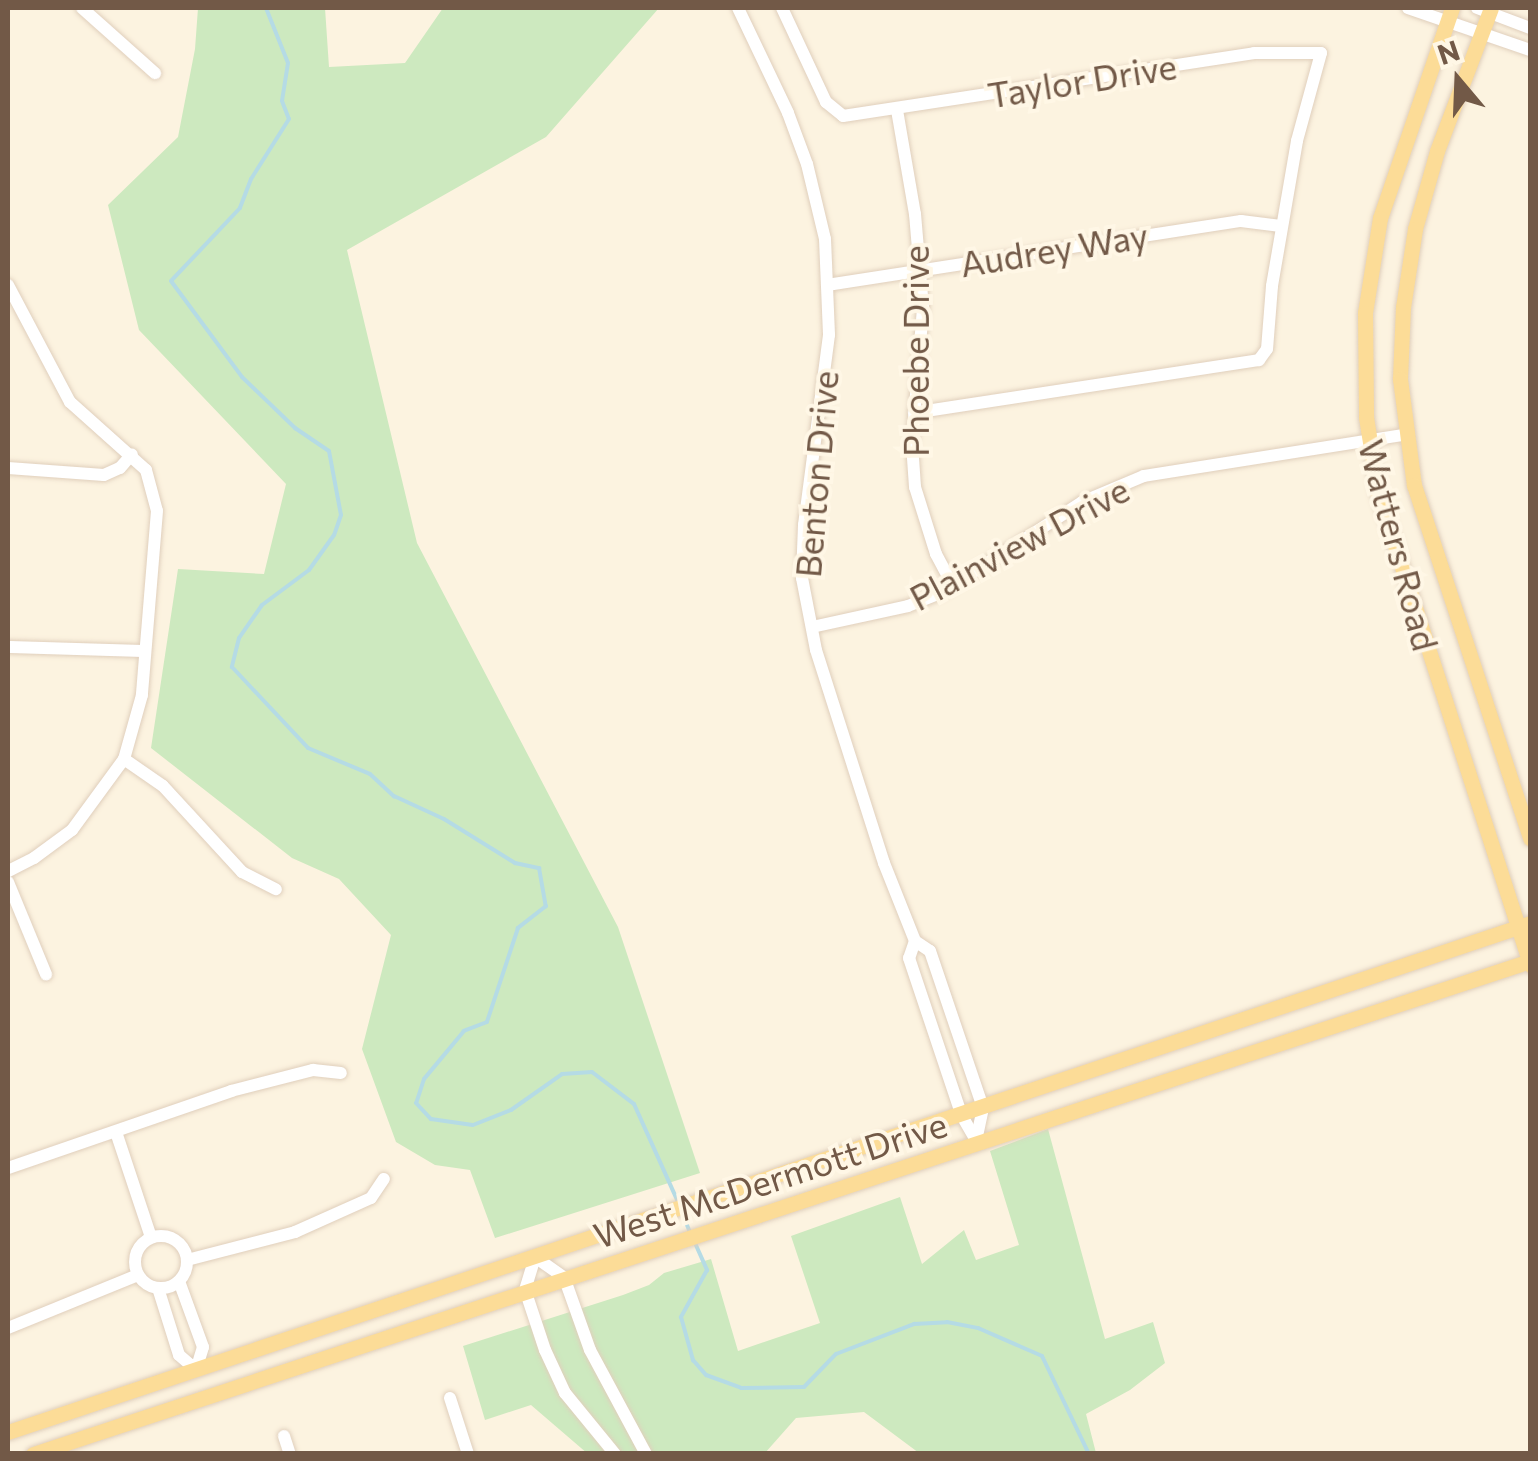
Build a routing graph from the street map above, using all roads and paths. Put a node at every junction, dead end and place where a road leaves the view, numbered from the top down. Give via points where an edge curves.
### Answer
1 (82, 8) edge
2 (738, 8) edge
3 (782, 8) edge
4 (1408, 8) edge
5 (1486, 9) edge
6 (1449, 15) edge
7 (1530, 28) edge
8 (1482, 35) junction
9 (1530, 50) edge
10 (155, 74) dead end
11 (897, 110) junction
12 (1281, 226) junction
13 (920, 269) junction
14 (827, 285) junction
15 (8, 286) edge
16 (914, 413) junction
17 (1404, 435) junction
18 (1368, 442) junction
19 (132, 454) junction
20 (8, 468) edge
21 (952, 586) junction
22 (812, 628) junction
23 (8, 647) edge
24 (145, 652) junction
25 (124, 760) junction
26 (1530, 838) edge
27 (8, 871) edge
28 (8, 882) edge
29 (276, 888) dead end
30 (1524, 926) edge
31 (914, 941) junction
32 (1530, 962) edge
33 (46, 974) dead end
34 (1273, 1012) junction
35 (1283, 1044) junction
36 (341, 1073) dead end
37 (983, 1108) junction
38 (962, 1116) junction
39 (116, 1132) junction
40 (976, 1140) junction
41 (8, 1168) edge
42 (384, 1179) dead end
43 (151, 1237) junction
44 (535, 1257) junction
45 (188, 1260) junction
46 (138, 1275) junction
47 (564, 1277) junction
48 (179, 1281) junction
49 (158, 1288) junction
50 (525, 1290) junction
51 (8, 1328) edge
52 (196, 1370) junction
53 (204, 1396) junction
54 (450, 1398) dead end
55 (8, 1432) edge
56 (284, 1436) dead end
57 (33, 1454) edge
58 (290, 1454) edge
59 (468, 1454) edge
60 (615, 1454) edge
61 (646, 1454) edge

1 - 10 street
2 - 14 street, Benton Drive via 807,164 825,239
3 - 11 street, Taylor Drive via 826,102 842,116
4 - 6 street
5 - 7 street
5 - 8 main road, Watters Road
6 - 8 street
6 - 18 main road, Watters Road via 1374,249 1365,313
8 - 9 street
8 - 17 main road, Watters Road via 1437,150 1408,267 1400,340
11 - 12 street, Taylor Drive via 1254,53 1322,53
11 - 13 street, Phoebe Drive
12 - 13 street, Audrey Way via 1240,221
12 - 16 street via 1265,354 1248,362
13 - 14 street, Audrey Way
13 - 16 street, Phoebe Drive
14 - 22 street, Benton Drive via 829,335 804,525 802,578
15 - 19 street via 70,402
16 - 21 street, Phoebe Drive via 916,487
17 - 18 street, Plainview Drive
17 - 26 main road, Watters Road via 1414,485
18 - 21 street, Plainview Drive via 1144,476 1082,502
18 - 30 main road, Watters Road via 1378,493
19 - 20 street via 104,475
19 - 24 street via 146,470 157,511
21 - 22 street, Plainview Drive via 908,606
22 - 31 street, Benton Drive via 835,715
23 - 24 street
24 - 25 street via 142,695
25 - 27 street via 72,830
25 - 29 street via 163,786 242,872
28 - 33 street
30 - 32 main road, Watters Road
30 - 34 main road, West McDermott Drive
31 - 37 street, Benton Drive via 930,952
31 - 38 street, Benton Drive via 909,958
32 - 35 main road, West McDermott Drive
34 - 35 main road
34 - 37 main road, West McDermott Drive
35 - 40 main road, West McDermott Drive
36 - 39 street via 314,1070 231,1091
37 - 38 main road, West McDermott Drive
37 - 40 street
38 - 40 street, Benton Drive
38 - 44 main road, West McDermott Drive
39 - 41 street
39 - 43 street
40 - 47 main road, West McDermott Drive
42 - 45 street via 371,1198 295,1232
43 - 45 street via 177,1241
43 - 46 street via 134,1258
44 - 47 street
44 - 50 street
44 - 52 main road, West McDermott Drive
45 - 48 street
46 - 49 street
46 - 51 street
47 - 50 main road, West McDermott Drive
47 - 61 street via 590,1350
48 - 49 street
48 - 52 street via 202,1347
49 - 52 street via 179,1355
50 - 53 main road, West McDermott Drive
50 - 60 street via 565,1392
52 - 53 main road
52 - 55 main road, West McDermott Drive
53 - 57 main road, West McDermott Drive
54 - 59 street
56 - 58 street

